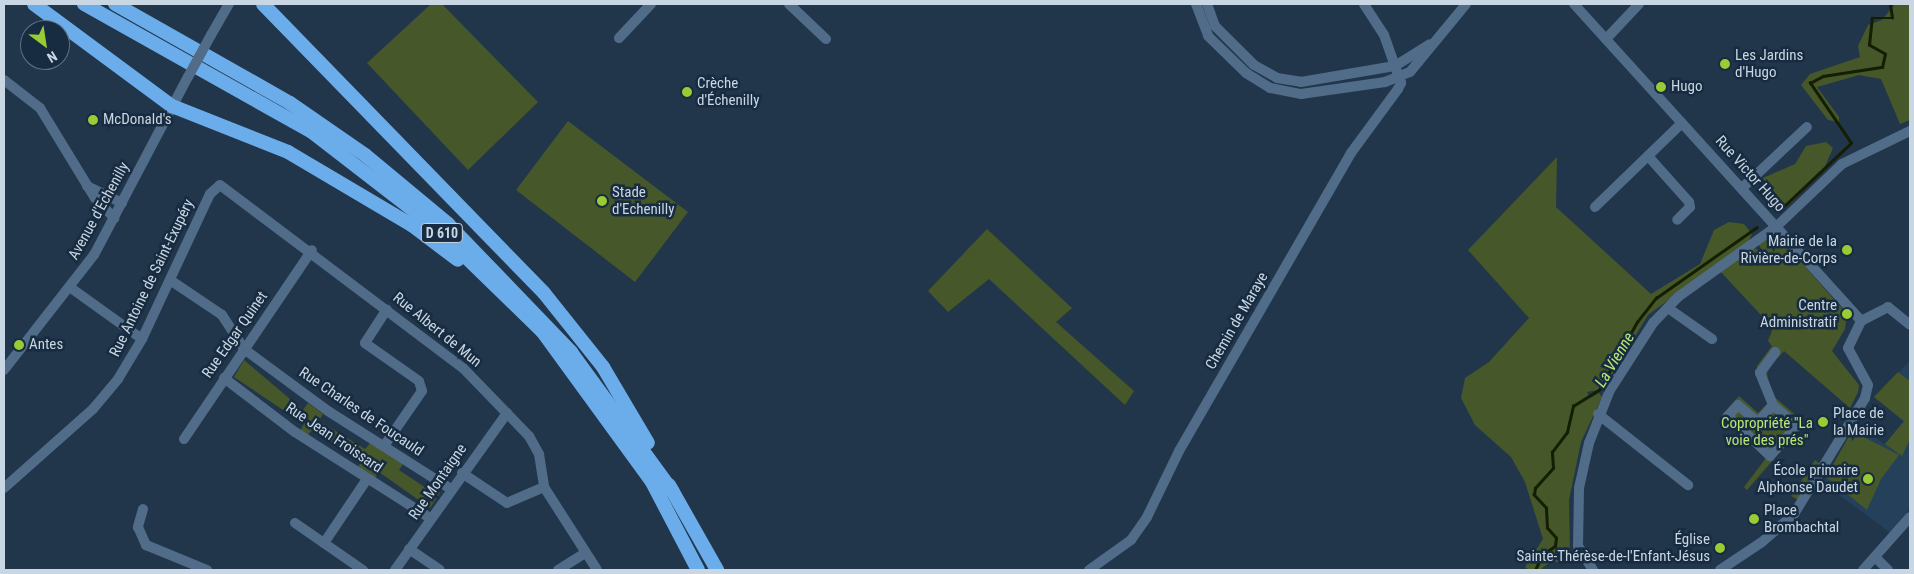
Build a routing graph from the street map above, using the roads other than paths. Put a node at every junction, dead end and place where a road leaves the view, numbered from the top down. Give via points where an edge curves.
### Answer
1 (34, 4) edge
2 (84, 4) edge
3 (115, 4) edge
4 (228, 4) edge
5 (263, 4) edge
6 (651, 4) edge
7 (789, 4) edge
8 (1196, 4) edge
9 (1207, 4) edge
10 (1364, 4) edge
11 (1466, 4) edge
12 (1574, 4) edge
13 (1639, 4) edge
14 (1438, 36) junction
15 (619, 38) dead end
16 (826, 38) dead end
17 (1606, 39) junction
18 (1395, 66) junction
19 (1399, 77) junction
20 (4, 80) edge
21 (172, 106) junction
22 (1682, 123) junction
23 (1807, 127) dead end
24 (1910, 131) edge
25 (1648, 156) junction
26 (84, 182) junction
27 (220, 185) joint
28 (1742, 188) junction
29 (122, 202) junction
30 (1595, 207) dead end
31 (114, 218) junction
32 (1678, 220) dead end
33 (1776, 226) junction
34 (312, 250) junction
35 (170, 280) junction
36 (71, 288) junction
37 (504, 295) junction
38 (387, 308) junction
39 (1668, 308) junction
40 (1861, 320) junction
41 (1910, 325) edge
42 (142, 339) junction
43 (1712, 339) dead end
44 (244, 349) junction
45 (1775, 352) dead end
46 (4, 370) edge
47 (224, 378) junction
48 (1773, 405) junction
49 (507, 413) junction
50 (1598, 414) junction
51 (1758, 422) junction
52 (1748, 434) junction
53 (184, 439) dead end
54 (384, 446) junction
55 (462, 473) junction
56 (367, 479) junction
57 (1688, 485) dead end
58 (544, 487) junction
59 (4, 488) edge
60 (451, 489) junction
61 (673, 492) junction
62 (143, 509) dead end
63 (1910, 517) edge
64 (430, 518) junction
65 (295, 523) dead end
66 (324, 544) junction
67 (410, 550) junction
68 (585, 553) junction
69 (1876, 558) junction
70 (207, 570) edge
71 (363, 570) edge
72 (395, 570) edge
73 (440, 570) edge
74 (558, 570) edge
75 (597, 570) edge
76 (698, 570) edge
77 (716, 570) edge
78 (1088, 570) edge
79 (1593, 570) edge
80 (1720, 570) edge
81 (1863, 570) edge
82 (1888, 570) edge

1 - 21 highway
2 - 37 highway, D 610 via 312,132 436,228
3 - 61 highway, D 610 via 304,111 448,224 571,352
4 - 21 street, Avenue d'Echenilly, bridge
5 - 61 highway via 565,318 638,422
6 - 15 street
7 - 16 street
8 - 19 street via 1208,36 1246,73 1270,88 1314,94
9 - 18 street via 1215,26 1254,65 1277,78 1301,82
10 - 18 street via 1374,15
11 - 14 street
12 - 17 street, Rue Victor Hugo
13 - 17 street
14 - 18 street
14 - 19 street via 1423,61
17 - 22 street, Rue Victor Hugo
18 - 19 street
19 - 78 street, Chemin de Maraye via 1398,89 1351,153 1179,451 1147,517 1132,540
20 - 26 street via 26,95 48,118
21 - 29 street, Avenue d'Echenilly
21 - 37 highway via 288,152 351,187 413,226
22 - 25 street
22 - 28 street, Rue Victor Hugo
23 - 28 street
24 - 33 street via 1842,164
25 - 30 street
25 - 32 street via 1689,202 1690,207
26 - 29 street
26 - 31 street
27 - 34 street, Rue Albert de Mun
27 - 35 street, Rue Antoine de Saint-Exupéry via 210,194
28 - 33 street, Rue Victor Hugo
29 - 31 street, Avenue d'Echenilly
31 - 36 street, Avenue d'Echenilly
33 - 39 street, Rue Victor Hugo
33 - 40 street
34 - 38 street, Rue Albert de Mun
34 - 44 street, Rue Edgar Quinet
35 - 42 street, Rue Antoine de Saint-Exupéry
35 - 44 street, Rue Charles de Foucauld via 222,315
36 - 42 street
36 - 46 street, Avenue d'Echenilly
37 - 76 highway, D 610 via 542,331 652,482
38 - 49 street, Rue Albert de Mun via 463,368
38 - 54 street via 365,343 419,381 422,391
39 - 43 street
39 - 50 street, Rue Victor Hugo via 1636,347
40 - 41 street via 1888,307
40 - 80 street via 1848,348 1868,386 1865,398 1794,514 1762,542
42 - 59 street, Rue Antoine de Saint-Exupéry via 100,402
44 - 47 street, Rue Edgar Quinet
44 - 54 street, Rue Charles de Foucauld via 328,411
45 - 48 street via 1760,370
47 - 53 street, Rue Edgar Quinet
47 - 56 street, Rue Jean Froissard
48 - 51 street
48 - 52 street via 1797,426 1770,456
49 - 55 street, Rue Montaigne
49 - 58 street, Rue Albert de Mun via 539,454
50 - 57 street
50 - 79 street, Rue Victor Hugo via 1584,460 1577,527 1581,556
51 - 52 street
51 - 52 street via 1738,405 1728,416
54 - 60 street, Rue Charles de Foucauld
55 - 58 street via 507,502
55 - 60 street, Rue Montaigne
56 - 64 street, Rue Jean Froissard
56 - 66 street
58 - 68 street, Rue Albert de Mun
60 - 64 street, Rue Montaigne
61 - 77 highway, D 610
62 - 70 street via 138,527 146,545
63 - 69 street
64 - 67 street, Rue Montaigne
65 - 66 street
66 - 71 street
67 - 72 street, Rue Montaigne
67 - 73 street
68 - 74 street
68 - 75 street, Rue Albert de Mun
69 - 81 street
69 - 82 street

